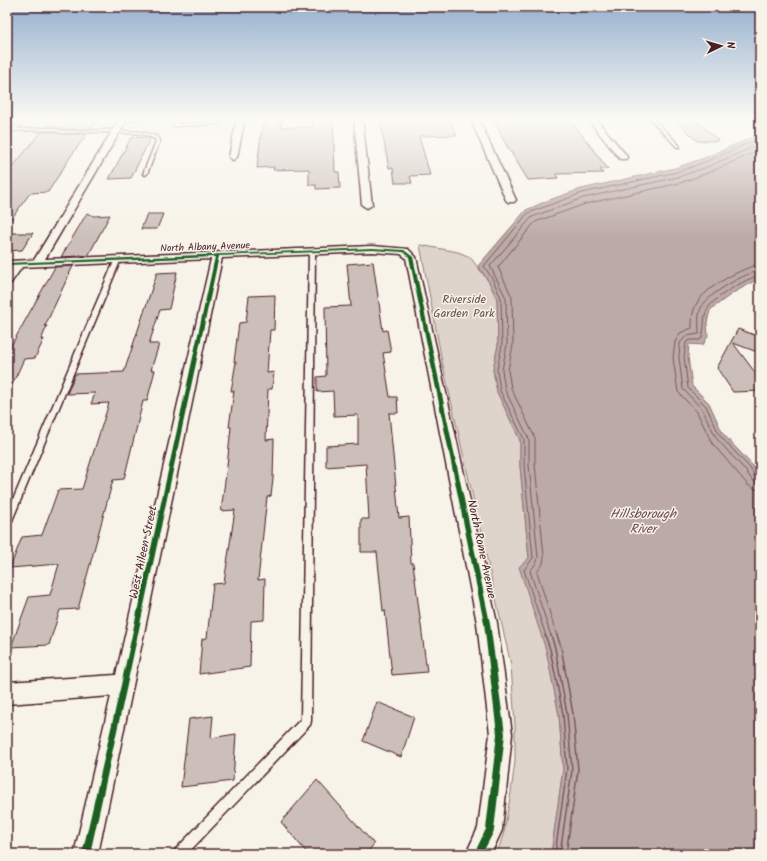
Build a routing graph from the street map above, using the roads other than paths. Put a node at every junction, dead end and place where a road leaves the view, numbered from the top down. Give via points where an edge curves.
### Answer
1 (100, 158) edge
2 (151, 158) edge
3 (362, 158) edge
4 (492, 158) edge
5 (145, 174) dead end
6 (511, 200) dead end
7 (367, 205) dead end
8 (312, 251) junction
9 (404, 251) joint
10 (217, 255) junction
11 (118, 259) junction
12 (38, 262) junction
13 (19, 263) junction
14 (7, 264) edge
15 (7, 281) edge
16 (7, 523) edge
17 (124, 684) junction
18 (7, 693) edge
19 (86, 854) edge
20 (179, 854) edge
21 (478, 854) edge

1 - 12 street
2 - 5 lane
3 - 7 street
4 - 6 street
8 - 9 street, North Albany Avenue
8 - 10 street, North Albany Avenue
8 - 20 lane via 306,721
9 - 21 street, North Rome Avenue via 411,257 487,623 501,734 490,830
10 - 11 street, North Albany Avenue
10 - 17 street, West Aileen Street
11 - 12 street, North Albany Avenue
11 - 16 lane
12 - 13 street, North Albany Avenue
13 - 14 street, North Albany Avenue
13 - 15 street
17 - 18 street
17 - 19 street, West Aileen Street

